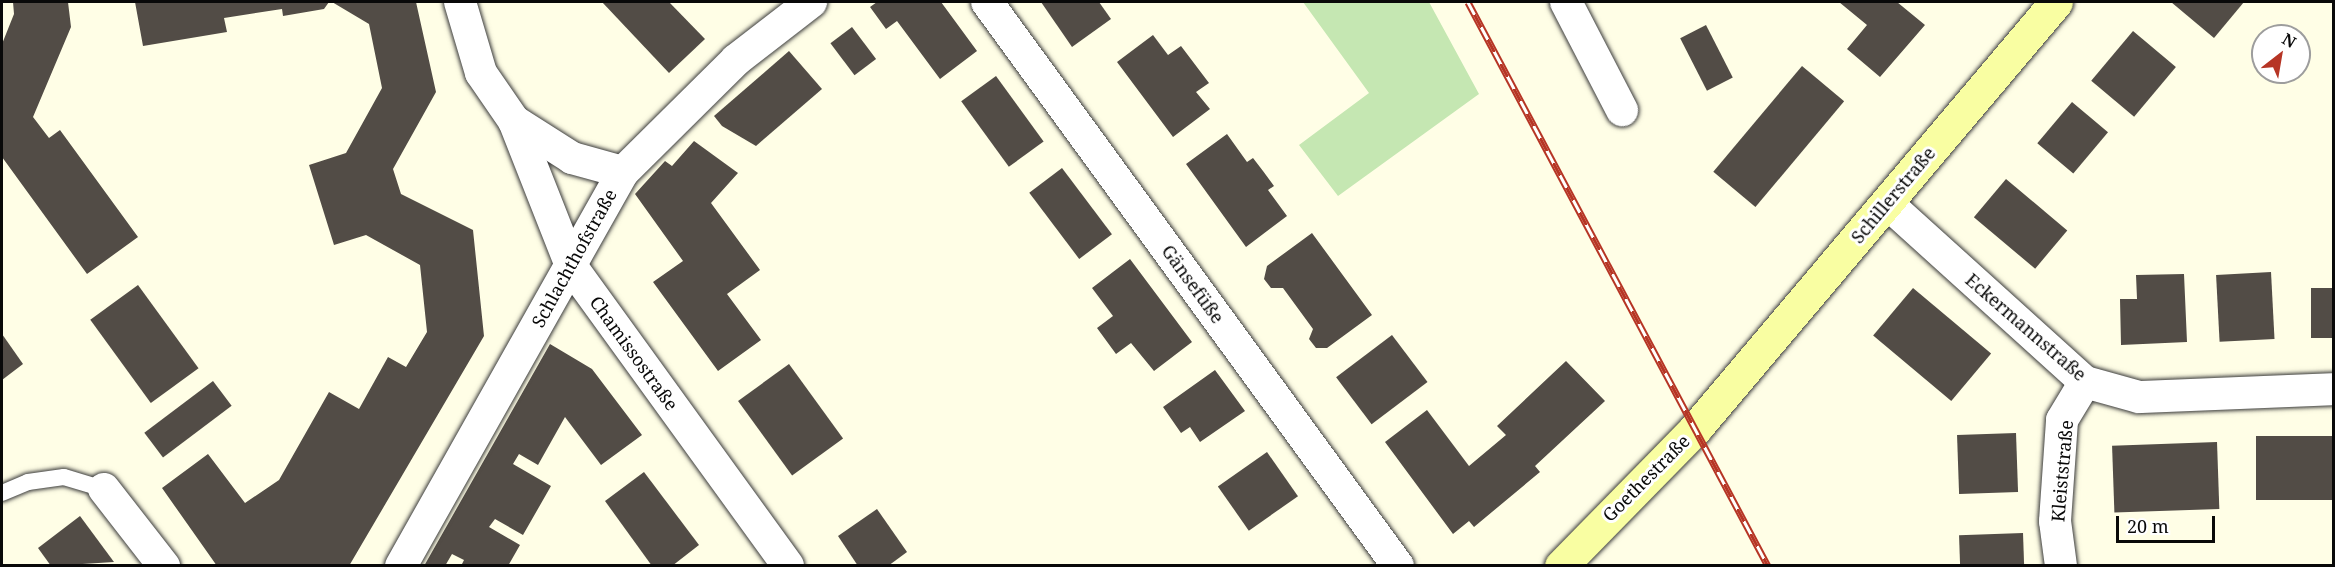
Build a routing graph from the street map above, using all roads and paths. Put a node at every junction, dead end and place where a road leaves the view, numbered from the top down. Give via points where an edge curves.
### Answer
1 (460, 2) edge
2 (811, 2) edge
3 (987, 2) edge
4 (1566, 2) edge
5 (2056, 2) edge
6 (1622, 110) dead end
7 (514, 121) junction
8 (623, 172) junction
9 (1887, 203) junction
10 (571, 266) junction
11 (2085, 382) junction
12 (1729, 389) joint
13 (2334, 389) edge
14 (104, 489) joint
15 (2, 493) edge
16 (164, 566) edge
17 (400, 566) edge
18 (788, 566) edge
19 (1398, 566) edge
20 (1561, 566) edge
21 (2061, 566) edge

1 - 7 street, Chamissostraße via 481,73
2 - 8 street, Schlachthofstraße via 736,60
3 - 19 street, Gänsefüße
4 - 6 street
5 - 9 main road, Schillerstraße
7 - 8 street, Chamissostraße via 572,158
7 - 10 street, Chamissostraße
8 - 10 street, Schlachthofstraße
9 - 11 street, Eckermannstraße
9 - 12 main road, Schillerstraße
10 - 17 street, Schlachthofstraße
10 - 18 street, Chamissostraße
11 - 13 street, Eckermannstraße via 2139,397
11 - 21 street, Kleiststraße via 2062,420 2055,521
12 - 20 main road, Goethestraße
14 - 15 lane via 64,477 28,482
14 - 16 street

